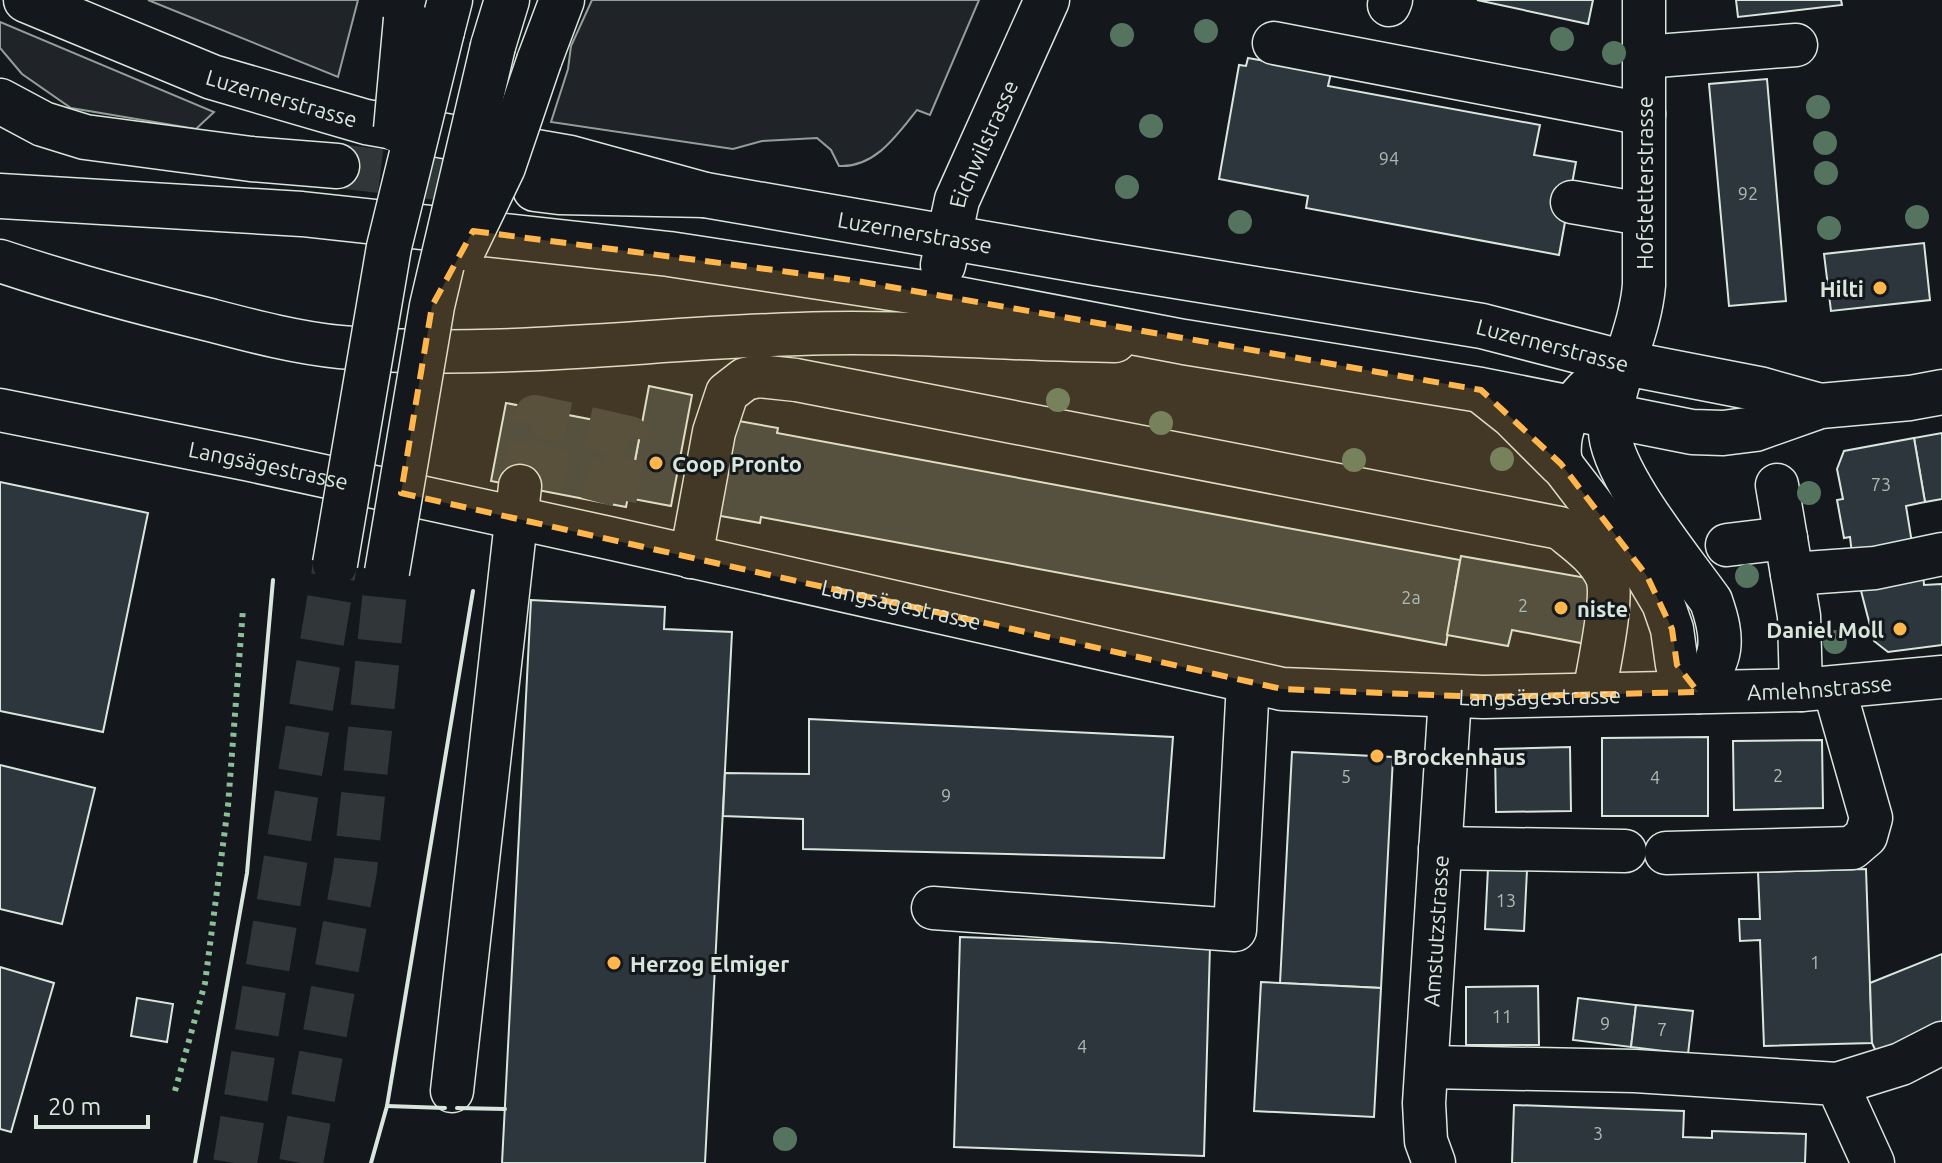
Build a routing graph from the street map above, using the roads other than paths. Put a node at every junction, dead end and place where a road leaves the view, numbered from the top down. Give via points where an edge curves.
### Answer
1 (26, 0) edge
2 (507, 0) edge
3 (562, 0) edge
4 (1047, 0) edge
5 (1644, 0) edge
6 (427, 12) edge
7 (1274, 43) dead end
8 (1796, 45) dead end
9 (1644, 57) junction
10 (0, 101) edge
11 (1644, 114) junction
12 (337, 166) tunnel mouth
13 (535, 189) tunnel mouth
14 (705, 195) junction
15 (0, 196) edge
16 (1572, 202) dead end
17 (1642, 214) junction
18 (948, 238) junction
19 (0, 261) edge
20 (937, 295) junction
21 (432, 306) junction
22 (1184, 342) junction
23 (1625, 363) junction
24 (1481, 390) junction
25 (1942, 392) edge
26 (1820, 406) junction
27 (0, 410) edge
28 (1592, 412) junction
29 (1561, 464) junction
30 (1777, 485) dead end
31 (518, 502) junction
32 (1727, 545) dead end
33 (1942, 554) edge
34 (1789, 556) junction
35 (691, 557) junction
36 (335, 564) tunnel mouth
37 (387, 572) tunnel mouth
38 (1942, 677) edge
39 (1248, 682) junction
40 (1818, 689) junction
41 (1698, 692) junction
42 (1594, 694) junction
43 (1450, 697) junction
44 (1440, 848) junction
45 (1625, 851) dead end
46 (1666, 853) dead end
47 (933, 908) dead end
48 (1942, 1043) edge
49 (1428, 1067) junction
50 (1837, 1084) junction
51 (452, 1091) dead end
52 (1434, 1163) edge
53 (1873, 1163) edge

1 - 14 main road, Luzernerstrasse via 172,62 285,100 366,122 570,158
2 - 21 main road, bridge
3 - 21 main road, bridge via 503,167
4 - 18 main road, Eichwilstrasse via 957,200
5 - 9 street, Hofstetterstrasse
6 - 36 main road, bridge via 398,91 389,247
7 - 11 street
8 - 9 street
9 - 11 street, Hofstetterstrasse
10 - 12 main road via 43,124 85,137
11 - 17 street, Hofstetterstrasse
13 - 14 main road
14 - 18 main road, Luzernerstrasse
15 - 20 main road, Luzernerstrasse via 262,211 439,228 684,256
16 - 17 street
17 - 23 street, Hofstetterstrasse via 1642,305
18 - 20 main road, Eichwilstrasse
18 - 23 main road, Luzernerstrasse via 1482,326
19 - 22 street via 135,302 338,346 482,352 843,333
20 - 22 main road, Luzernerstrasse
21 - 37 main road, bridge
22 - 24 main road, Luzernerstrasse
23 - 26 main road, Luzernerstrasse
23 - 28 street via 1585,390
24 - 28 main road, Luzernerstrasse
24 - 29 main road
25 - 26 main road, Luzernerstrasse
26 - 28 main road, Luzernerstrasse via 1755,429 1723,433
27 - 31 street, Langsägestrasse via 250,460
28 - 29 street via 1560,433
28 - 41 street via 1625,480 1711,601 1720,650
29 - 41 street via 1647,576 1672,629 1677,665
30 - 34 street
31 - 35 street, Langsägestrasse via 612,521
31 - 51 street
32 - 34 street
33 - 34 street via 1875,568
34 - 40 street
35 - 39 street, Langsägestrasse
35 - 42 street via 714,432 727,393 759,376 796,380 1560,528 1589,552 1608,579
38 - 40 street, Amlehnstrasse
39 - 43 street, Langsägestrasse via 1282,689
39 - 47 street via 1235,930
40 - 41 street, Amlehnstrasse
40 - 46 street via 1871,818 1866,836 1852,848
41 - 42 street, Langsägestrasse
42 - 43 street, Langsägestrasse
43 - 44 street, Amstutzstrasse
44 - 45 street
44 - 49 street, Amstutzstrasse
48 - 50 street via 1901,1064
49 - 50 street via 1635,1071
49 - 52 street, Amstutzstrasse via 1426,1141
50 - 53 street

